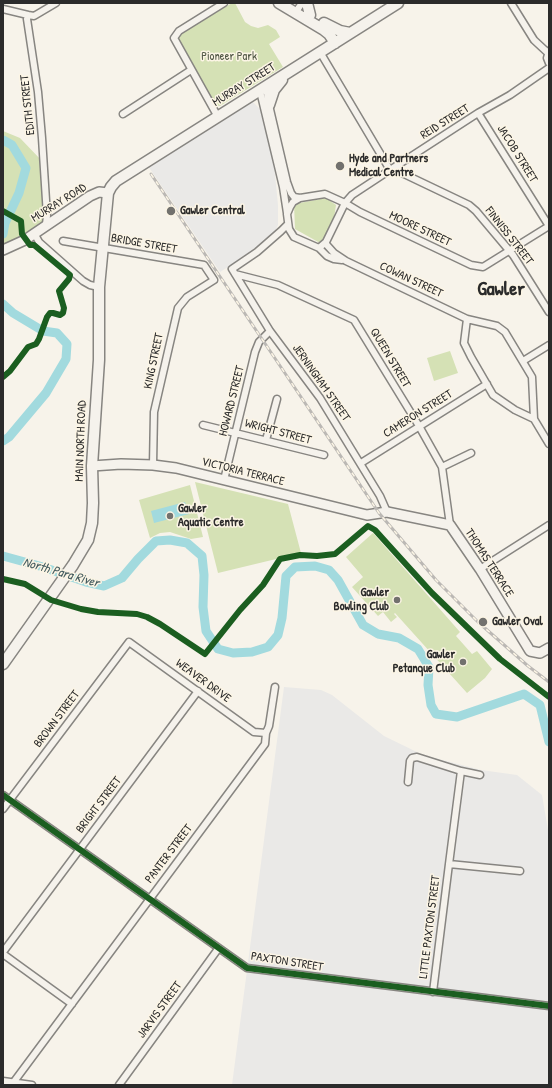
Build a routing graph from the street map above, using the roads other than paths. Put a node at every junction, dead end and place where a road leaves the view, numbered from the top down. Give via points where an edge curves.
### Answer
1 (56, 3) edge
2 (224, 3) edge
3 (280, 3) edge
4 (398, 3) edge
5 (511, 3) edge
6 (299, 6) edge
7 (3, 9) edge
8 (28, 15) junction
9 (324, 27) junction
10 (350, 33) junction
11 (336, 42) junction
12 (320, 52) junction
13 (548, 52) edge
14 (549, 63) edge
15 (549, 68) edge
16 (192, 70) junction
17 (287, 74) junction
18 (264, 96) junction
19 (478, 113) junction
20 (123, 114) dead end
21 (218, 117) junction
22 (393, 168) junction
23 (108, 193) junction
24 (352, 195) junction
25 (300, 198) junction
26 (336, 198) junction
27 (345, 204) junction
28 (360, 212) junction
29 (287, 214) junction
30 (340, 216) junction
31 (46, 224) junction
32 (288, 224) junction
33 (549, 226) edge
34 (34, 233) junction
35 (63, 241) dead end
36 (325, 243) junction
37 (102, 248) junction
38 (319, 248) junction
39 (4, 250) edge
40 (509, 251) junction
41 (346, 261) junction
42 (234, 272) junction
43 (214, 280) joint
44 (99, 287) junction
45 (549, 312) edge
46 (467, 319) junction
47 (270, 332) junction
48 (549, 345) edge
49 (523, 361) junction
50 (487, 384) junction
51 (277, 399) dead end
52 (534, 419) junction
53 (203, 425) dead end
54 (419, 426) junction
55 (236, 432) junction
56 (266, 440) junction
57 (549, 444) edge
58 (471, 453) dead end
59 (324, 455) dead end
60 (361, 463) junction
61 (153, 465) junction
62 (92, 466) junction
63 (442, 467) junction
64 (224, 480) junction
65 (387, 512) junction
66 (450, 525) junction
67 (549, 525) edge
68 (480, 568) junction
69 (129, 642) joint
70 (549, 648) edge
71 (3, 664) edge
72 (275, 687) dead end
73 (198, 691) junction
74 (266, 733) junction
75 (461, 771) junction
76 (480, 775) dead end
77 (408, 782) dead end
78 (3, 795) edge
79 (10, 800) junction
80 (3, 809) edge
81 (79, 849) junction
82 (449, 864) junction
83 (520, 871) dead end
84 (149, 899) junction
85 (218, 948) junction
86 (3, 953) edge
87 (433, 992) junction
88 (72, 1004) junction
89 (549, 1006) edge
90 (3, 1081) edge
91 (13, 1082) junction
92 (32, 1085) edge
93 (119, 1085) edge

1 - 8 street via 34,16
2 - 16 street via 174,36
3 - 6 main road
4 - 10 main road, MURRAY STREET
5 - 13 street via 534,40
6 - 9 main road
6 - 9 main road
7 - 8 street
8 - 31 street, EDITH STREET via 45,162
9 - 10 main road
9 - 11 main road
9 - 12 main road via 325,40
10 - 11 main road, MURRAY STREET
11 - 12 main road, MURRAY STREET
12 - 17 main road, MURRAY STREET
12 - 22 street, FINNISS STREET
13 - 14 street
15 - 19 street, REID STREET
16 - 20 street
16 - 21 street
17 - 18 main road, MURRAY STREET
17 - 18 main road via 271,97
18 - 21 main road, MURRAY STREET via 249,97
18 - 25 street via 287,182 294,197
18 - 29 street
19 - 22 street, REID STREET
19 - 33 street, JACOB STREET
21 - 23 main road, MURRAY STREET via 116,181
22 - 24 street, REID STREET
22 - 40 street, FINNISS STREET via 476,210
23 - 31 street, MURRAY ROAD via 98,192 90,196
23 - 37 main road, MAIN NORTH ROAD
24 - 26 street, REID STREET
24 - 27 street, REID STREET
25 - 26 street via 321,194
25 - 29 street via 292,204
26 - 27 street
27 - 28 street, MOORE STREET
27 - 30 street
28 - 30 street via 346,210
28 - 40 street, MOORE STREET via 472,265 483,267
29 - 32 street
30 - 36 street
31 - 34 street, MURRAY ROAD
32 - 38 street via 294,237
32 - 42 street
33 - 40 street
34 - 39 street, MURRAY ROAD
34 - 44 street via 39,242 83,281
35 - 37 street, BRIDGE STREET
36 - 38 street
36 - 41 street, COWAN STREET
37 - 43 street, BRIDGE STREET via 204,265
37 - 44 main road, MAIN NORTH ROAD
38 - 41 street, COWAN STREET via 334,259
40 - 45 street, FINNISS STREET
41 - 46 street, COWAN STREET
42 - 47 street, JERNINGHAM STREET
42 - 54 street, QUEEN STREET via 278,285 354,320
43 - 61 street, KING STREET via 187,297 178,308 154,412
44 - 62 main road, MAIN NORTH ROAD
46 - 49 street, COWAN STREET via 501,328
46 - 50 street via 464,343
47 - 55 street, HOWARD STREET via 261,339 256,348
47 - 60 street, JERNINGHAM STREET via 320,398
48 - 49 street
49 - 52 street, COWAN STREET via 532,376
50 - 52 street via 497,399
50 - 54 street, CAMERON STREET
51 - 56 street
52 - 57 street
53 - 55 street, WRIGHT STREET
54 - 60 street, CAMERON STREET
54 - 63 street, QUEEN STREET
55 - 56 street, WRIGHT STREET
55 - 64 street, HOWARD STREET
56 - 59 street, WRIGHT STREET
58 - 63 street
60 - 65 street, JERNINGHAM STREET
61 - 62 street, VICTORIA TERRACE
61 - 64 street, VICTORIA TERRACE
62 - 71 main road, MAIN NORTH ROAD via 93,503 88,540
63 - 66 street, QUEEN STREET
64 - 65 street, VICTORIA TERRACE via 367,515
65 - 66 street, THOMAS TERRACE
66 - 68 street, THOMAS TERRACE
67 - 68 street
68 - 70 street, THOMAS TERRACE via 529,649 538,653
69 - 73 street, WEAVER DRIVE
69 - 79 street, BROWN STREET
72 - 74 street, PANTER STREET
73 - 74 street, WEAVER DRIVE via 254,732
73 - 81 street, BRIGHT STREET
74 - 84 street, PANTER STREET via 266,744
75 - 76 street
75 - 77 street via 417,757 412,758
75 - 82 street, LITTLE PAXTON STREET
78 - 79 street, PAXTON STREET
79 - 80 street, BROWN STREET
79 - 81 street, PAXTON STREET
81 - 84 street, PAXTON STREET
81 - 86 street, BRIGHT STREET
82 - 83 street
82 - 87 street, LITTLE PAXTON STREET
84 - 85 street, PAXTON STREET
84 - 88 street, PANTER STREET
85 - 87 street, PAXTON STREET via 250,969
85 - 93 street, JARVIS STREET
86 - 88 street
87 - 89 street, PAXTON STREET
88 - 91 street, PANTER STREET
90 - 91 street
91 - 92 street

